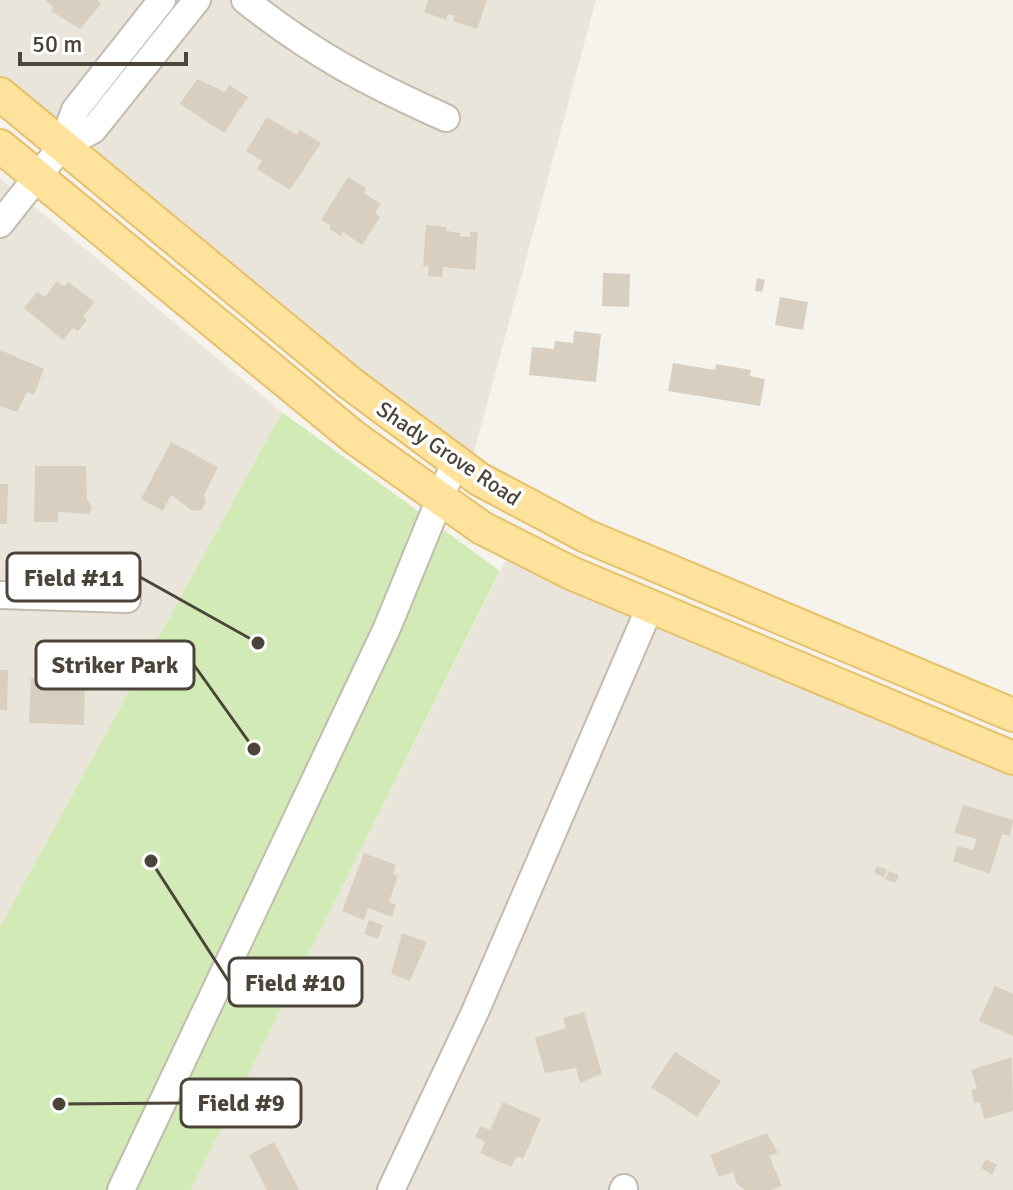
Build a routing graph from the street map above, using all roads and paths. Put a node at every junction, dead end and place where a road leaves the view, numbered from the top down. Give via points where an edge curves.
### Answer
1 (162, 0) edge
2 (197, 0) edge
3 (245, 0) edge
4 (0, 94) edge
5 (446, 118) dead end
6 (0, 146) edge
7 (62, 146) junction
8 (37, 177) junction
9 (0, 224) edge
10 (455, 462) junction
11 (439, 500) junction
12 (0, 595) edge
13 (127, 599) dead end
14 (650, 607) junction
15 (1013, 715) edge
16 (1013, 758) edge
17 (121, 1190) edge
18 (391, 1190) edge

1 - 7 street via 75,110
2 - 7 street via 93,130
3 - 5 street via 357,78
4 - 7 main road, Shady Grove Road
6 - 8 main road, Shady Grove Road
7 - 8 street
7 - 10 main road, Shady Grove Road via 350,383
8 - 9 street
8 - 11 main road, Shady Grove Road via 355,438
10 - 11 street
10 - 15 main road, Shady Grove Road via 586,536
11 - 14 main road, Shady Grove Road via 526,551
11 - 17 street via 387,628
12 - 13 street
14 - 16 main road, Shady Grove Road
14 - 18 street via 475,1012

